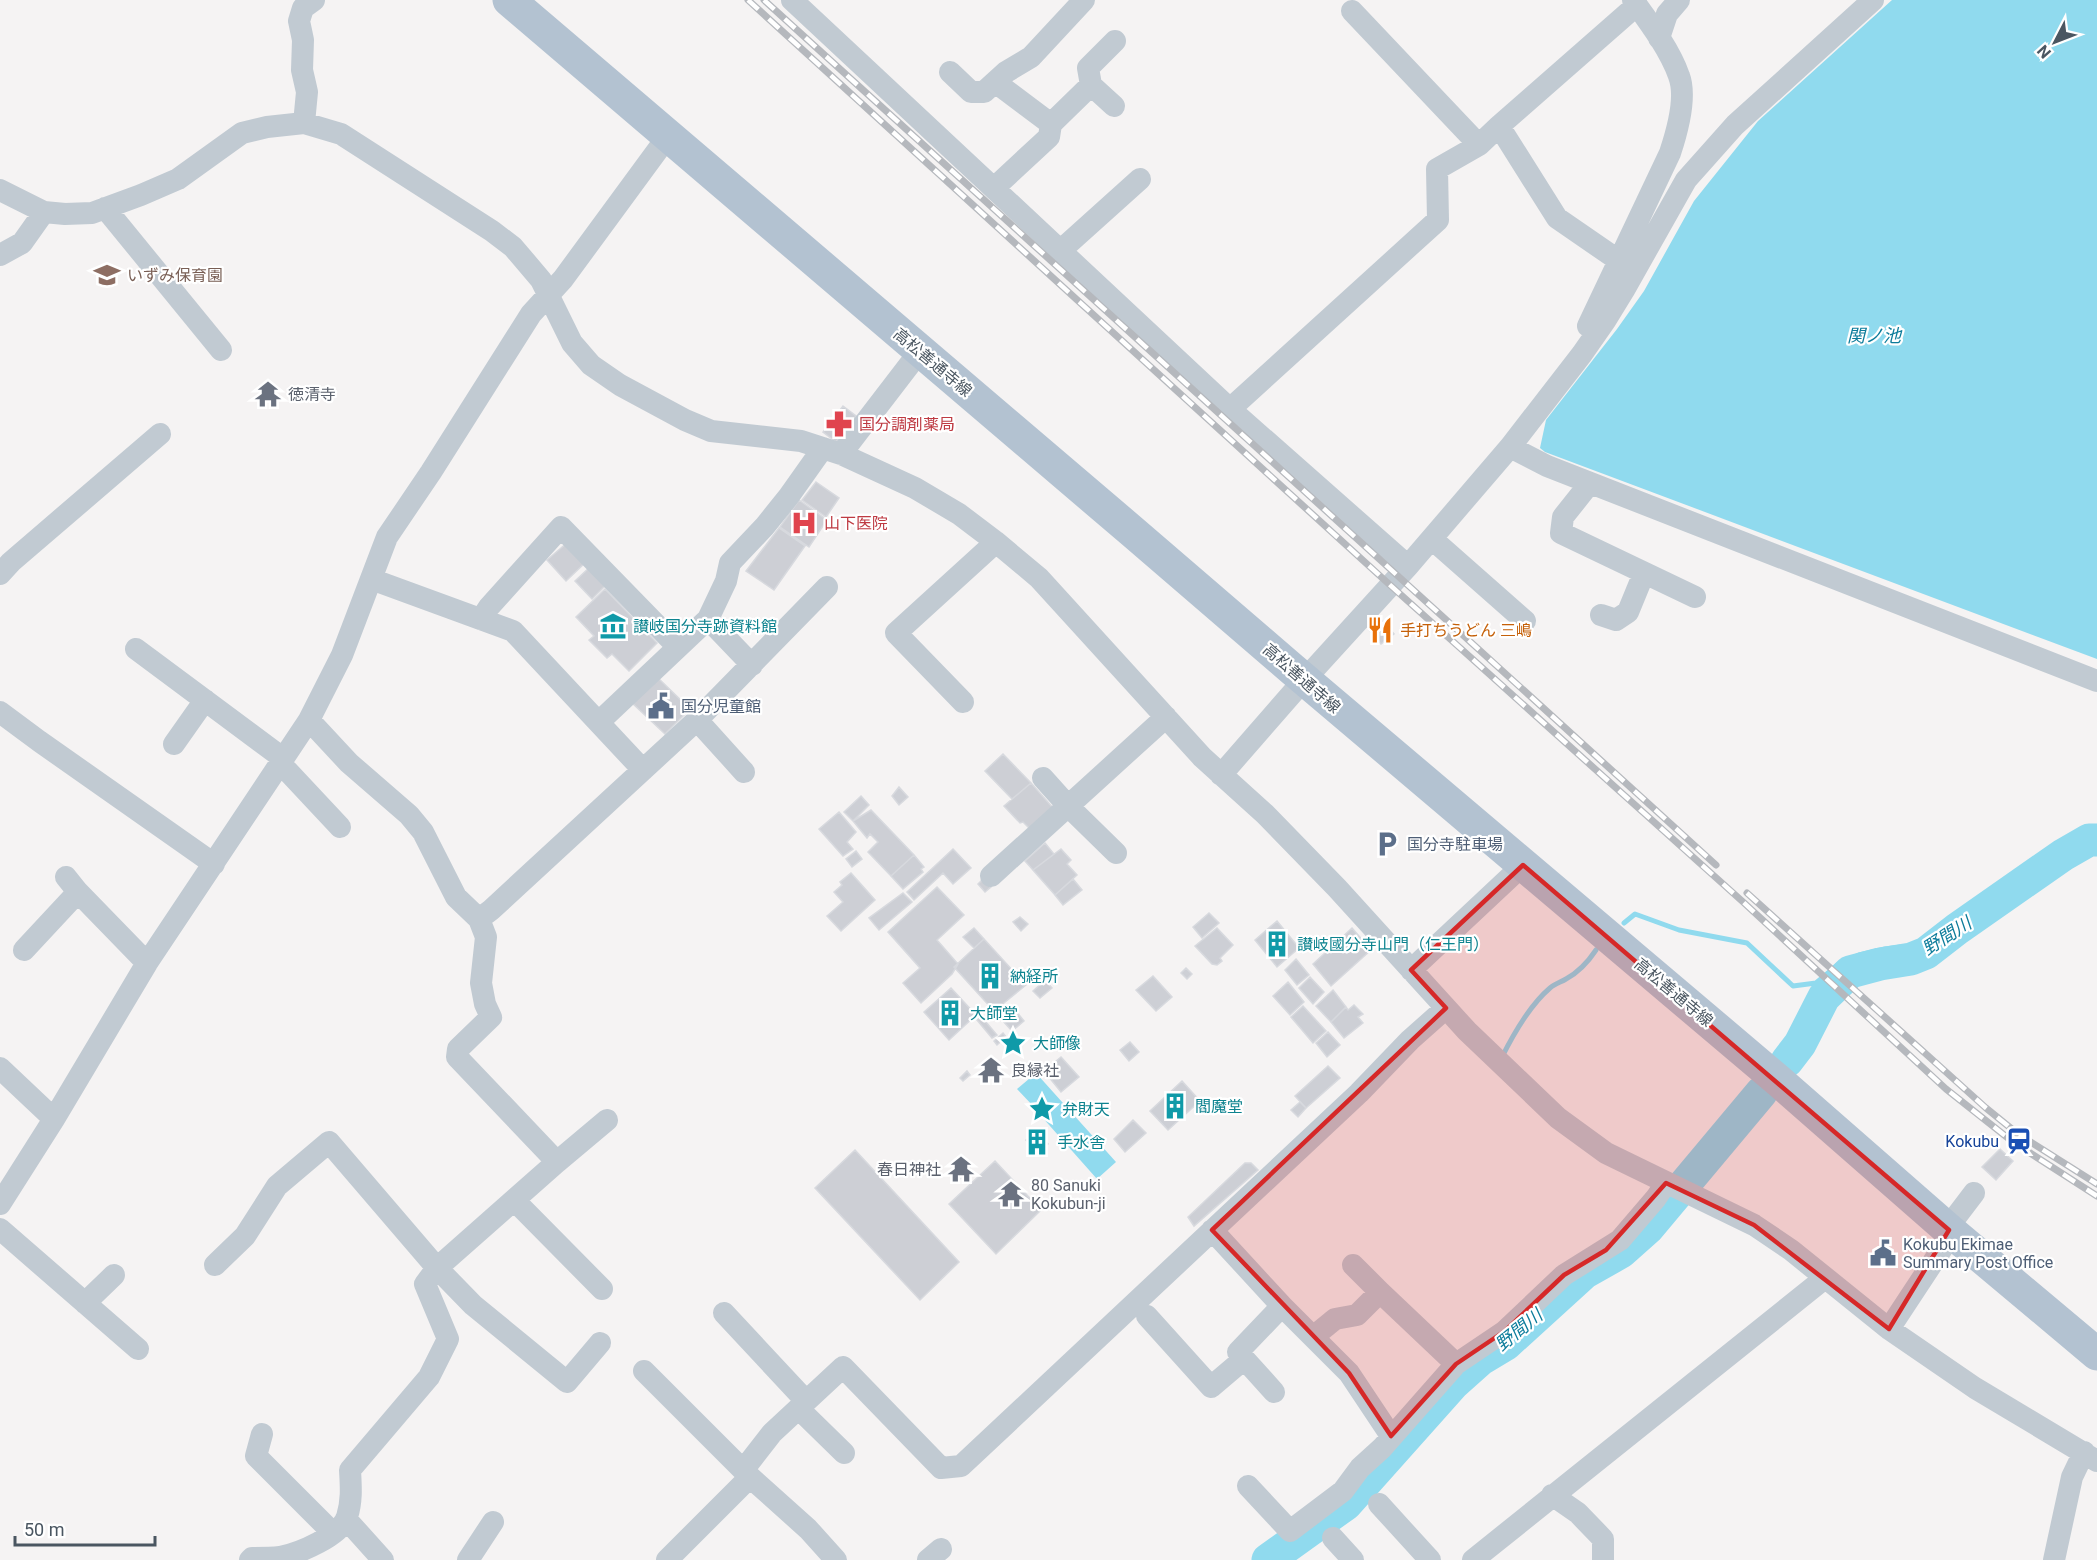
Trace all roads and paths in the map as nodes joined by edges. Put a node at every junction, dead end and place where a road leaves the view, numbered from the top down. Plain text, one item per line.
1 (314, 0) edge
2 (509, 0) edge
3 (792, 0) edge
4 (1084, 0) edge
5 (1680, 0) edge
6 (1873, 0) edge
7 (1635, 2) edge
8 (1352, 11) dead end
9 (1659, 38) junction
10 (1115, 41) dead end
11 (950, 72) dead end
12 (1091, 85) junction
13 (989, 87) junction
14 (1114, 106) dead end
15 (1009, 112) dead end
16 (304, 123) junction
17 (1051, 124) junction
18 (1499, 126) junction
19 (668, 136) junction
20 (1479, 145) junction
21 (1140, 179) dead end
22 (994, 188) junction
23 (0, 190) edge
24 (105, 208) junction
25 (44, 212) junction
26 (1060, 251) junction
27 (0, 255) edge
28 (1618, 260) junction
29 (548, 295) junction
30 (221, 350) dead end
31 (920, 351) junction
32 (1582, 354) junction
33 (1230, 409) junction
34 (160, 434) dead end
35 (1510, 447) junction
36 (832, 451) junction
37 (1590, 483) junction
38 (1432, 539) junction
39 (996, 542) junction
40 (1408, 566) junction
41 (1644, 573) junction
42 (0, 574) edge
43 (370, 579) junction
44 (828, 587) dead end
45 (1695, 597) dead end
46 (1601, 615) dead end
47 (481, 619) junction
48 (708, 619) junction
49 (1525, 621) dead end
50 (678, 647) junction
51 (136, 649) dead end
52 (752, 664) junction
53 (1304, 680) junction
54 (2097, 681) edge
55 (205, 700) junction
56 (963, 702) dead end
57 (0, 712) edge
58 (1166, 717) junction
59 (309, 720) junction
60 (697, 720) junction
61 (600, 721) junction
62 (174, 744) dead end
63 (283, 761) junction
64 (643, 770) junction
65 (744, 772) dead end
66 (1221, 775) junction
67 (1043, 778) dead end
68 (1069, 807) junction
69 (340, 827) dead end
70 (1116, 853) dead end
71 (214, 864) junction
72 (1523, 865) junction
73 (991, 876) dead end
74 (479, 919) junction
75 (24, 950) dead end
76 (147, 963) junction
77 (1411, 970) junction
78 (1446, 1008) junction
79 (0, 1068) edge
80 (54, 1119) junction
81 (607, 1120) dead end
82 (557, 1162) junction
83 (1676, 1187) junction
84 (1974, 1193) dead end
85 (514, 1200) junction
86 (0, 1204) edge
87 (0, 1229) edge
88 (1212, 1230) junction
89 (1949, 1230) junction
90 (215, 1265) dead end
91 (1353, 1265) dead end
92 (437, 1268) junction
93 (114, 1275) dead end
94 (1825, 1278) junction
95 (603, 1289) dead end
96 (1380, 1292) junction
97 (85, 1303) junction
98 (1282, 1306) junction
99 (724, 1313) dead end
100 (1148, 1316) dead end
101 (1889, 1329) junction
102 (1313, 1337) junction
103 (600, 1343) dead end
104 (138, 1349) dead end
105 (2097, 1354) edge
106 (1244, 1359) junction
107 (1456, 1364) junction
108 (644, 1371) dead end
109 (1274, 1392) dead end
110 (803, 1405) junction
111 (262, 1434) dead end
112 (1391, 1436) junction
113 (844, 1453) dead end
114 (2091, 1456) edge
115 (747, 1473) junction
116 (1248, 1486) dead end
117 (1552, 1495) junction
118 (1379, 1504) dead end
119 (493, 1522) dead end
120 (340, 1526) junction
121 (1333, 1538) dead end
122 (250, 1560) edge
123 (383, 1560) edge
124 (468, 1560) edge
125 (667, 1560) edge
126 (836, 1560) edge
127 (1353, 1560) edge
128 (1430, 1560) edge
129 (1473, 1560) edge
130 (1603, 1560) edge
131 (2054, 1560) edge

1 - 16 street
2 - 19 main road, 高松善通寺線
3 - 22 street
4 - 13 street
5 - 9 street
6 - 32 street
7 - 9 street
7 - 18 street
8 - 20 street
9 - 28 street
10 - 12 street
11 - 13 street
12 - 14 street
12 - 17 street
13 - 15 street
13 - 17 street
16 - 24 street
16 - 29 street
17 - 22 street
18 - 20 street
18 - 28 street
19 - 29 street
19 - 31 main road, 高松善通寺線
20 - 33 street
21 - 26 street
22 - 26 street
23 - 25 street
24 - 25 street
24 - 30 street
25 - 27 street
26 - 33 street
28 - 32 street
29 - 36 street
29 - 43 street
31 - 36 street
31 - 53 main road, 高松善通寺線
32 - 35 street
33 - 40 street
34 - 42 street
35 - 37 street
35 - 38 street
36 - 39 street
36 - 48 street
37 - 41 street
37 - 54 street
38 - 40 street
38 - 49 street
39 - 56 street
39 - 58 street
40 - 53 street
41 - 45 street
41 - 46 street
43 - 47 street
43 - 59 street
44 - 52 street
47 - 50 street
47 - 61 street
48 - 50 street
48 - 52 street
50 - 61 street
51 - 55 street
52 - 60 street
53 - 66 street
53 - 72 main road, 高松善通寺線
55 - 62 street
55 - 63 street
57 - 71 street
58 - 66 street
58 - 68 street
59 - 63 street
59 - 74 street
60 - 64 street
60 - 65 street
61 - 64 street
63 - 69 street
63 - 71 street
64 - 74 street
66 - 77 street
67 - 68 street
68 - 70 street
68 - 73 street
71 - 76 street
72 - 77 street
72 - 89 main road, 高松善通寺線
74 - 82 street
75 - 76 street
76 - 80 street
77 - 78 street
78 - 83 street
78 - 88 street
79 - 80 street
80 - 86 street
81 - 82 street
82 - 85 street
83 - 94 street
83 - 107 street
84 - 89 street
85 - 92 street
85 - 95 street
87 - 97 street
88 - 98 street
88 - 110 street
89 - 101 street
89 - 105 main road, 高松善通寺線
90 - 92 street
91 - 96 street
92 - 103 street
92 - 120 street
93 - 97 street
94 - 101 street
94 - 117 street
96 - 102 street
96 - 107 street
97 - 104 street
98 - 102 street
98 - 106 street
99 - 110 street
100 - 106 street
101 - 114 street
102 - 112 street
106 - 109 street
107 - 112 street
108 - 115 street
110 - 113 street
110 - 115 street
111 - 120 street
112 - 116 street
114 - 131 street
115 - 125 street
115 - 126 street
117 - 129 street
117 - 130 street
118 - 128 street
119 - 124 street
120 - 122 street
120 - 123 street
121 - 127 street

